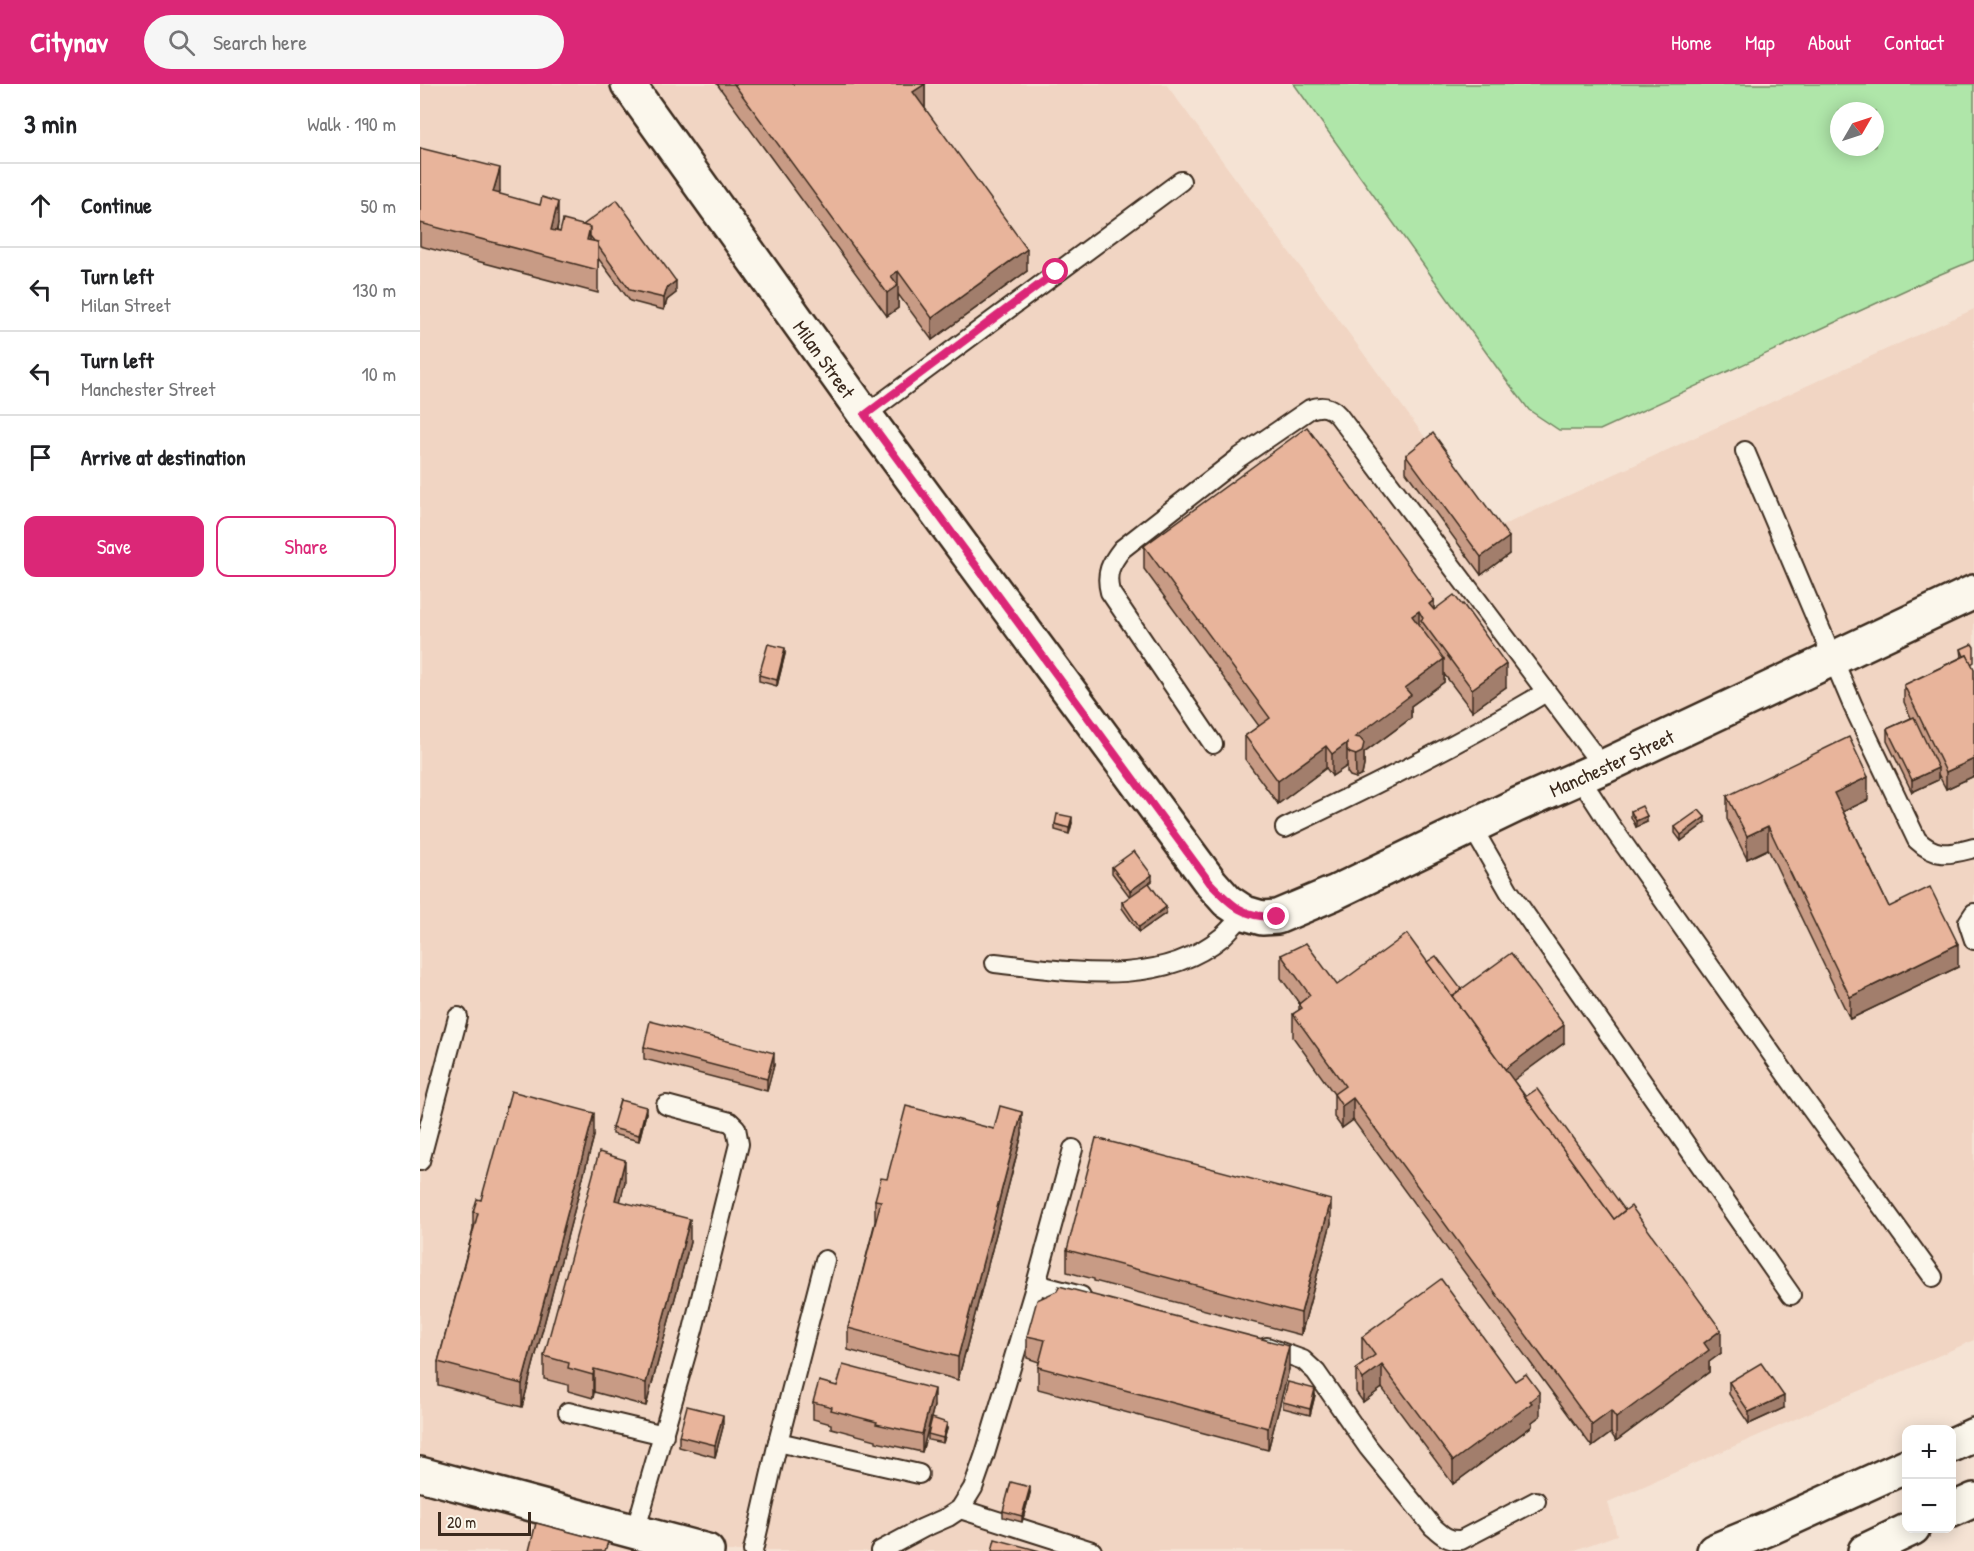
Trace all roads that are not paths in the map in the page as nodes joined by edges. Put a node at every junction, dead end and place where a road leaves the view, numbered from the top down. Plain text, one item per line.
1 (628, 84) edge
2 (1180, 181) dead end
3 (865, 415) junction
4 (1745, 451) dead end
5 (1974, 592) edge
6 (1834, 658) junction
7 (1546, 692) junction
8 (1213, 744) dead end
9 (1592, 772) junction
10 (1472, 827) junction
11 (1285, 828) dead end
12 (1974, 848) edge
13 (1245, 913) junction
14 (1974, 913) edge
15 (1974, 940) edge
16 (994, 963) dead end
17 (458, 1017) dead end
18 (666, 1105) dead end
19 (1073, 1149) dead end
20 (420, 1161) edge
21 (825, 1260) dead end
22 (1933, 1277) dead end
23 (1036, 1284) junction
24 (1791, 1295) dead end
25 (1093, 1299) edge
26 (1250, 1342) edge
27 (568, 1412) dead end
28 (664, 1435) junction
29 (1974, 1435) edge
30 (777, 1442) junction
31 (1956, 1443) edge
32 (1902, 1468) edge
33 (420, 1474) edge
34 (919, 1474) dead end
35 (1974, 1500) edge
36 (1536, 1501) dead end
37 (1956, 1508) edge
38 (960, 1509) junction
39 (635, 1532) junction
40 (1903, 1533) edge
41 (707, 1551) edge
42 (753, 1551) edge
43 (880, 1551) edge
44 (1092, 1551) edge
45 (1714, 1551) edge
46 (1865, 1551) edge

1 - 3 street, Milan Street
2 - 3 lane
3 - 13 street, Milan Street
4 - 6 lane
5 - 6 street, Manchester Street
6 - 9 street, Manchester Street
6 - 12 lane
7 - 8 lane
7 - 9 lane
7 - 11 lane
9 - 10 street, Manchester Street
9 - 22 lane
10 - 13 street, Manchester Street
10 - 24 lane
13 - 16 lane
14 - 15 lane
17 - 20 lane
18 - 28 lane
19 - 23 lane
21 - 30 lane
23 - 25 lane
23 - 38 lane
26 - 36 lane
27 - 28 lane
28 - 39 lane
29 - 31 street
30 - 34 lane
30 - 42 lane
32 - 45 street
33 - 39 street
35 - 37 street
38 - 43 lane
38 - 44 lane
39 - 41 street
40 - 46 street

